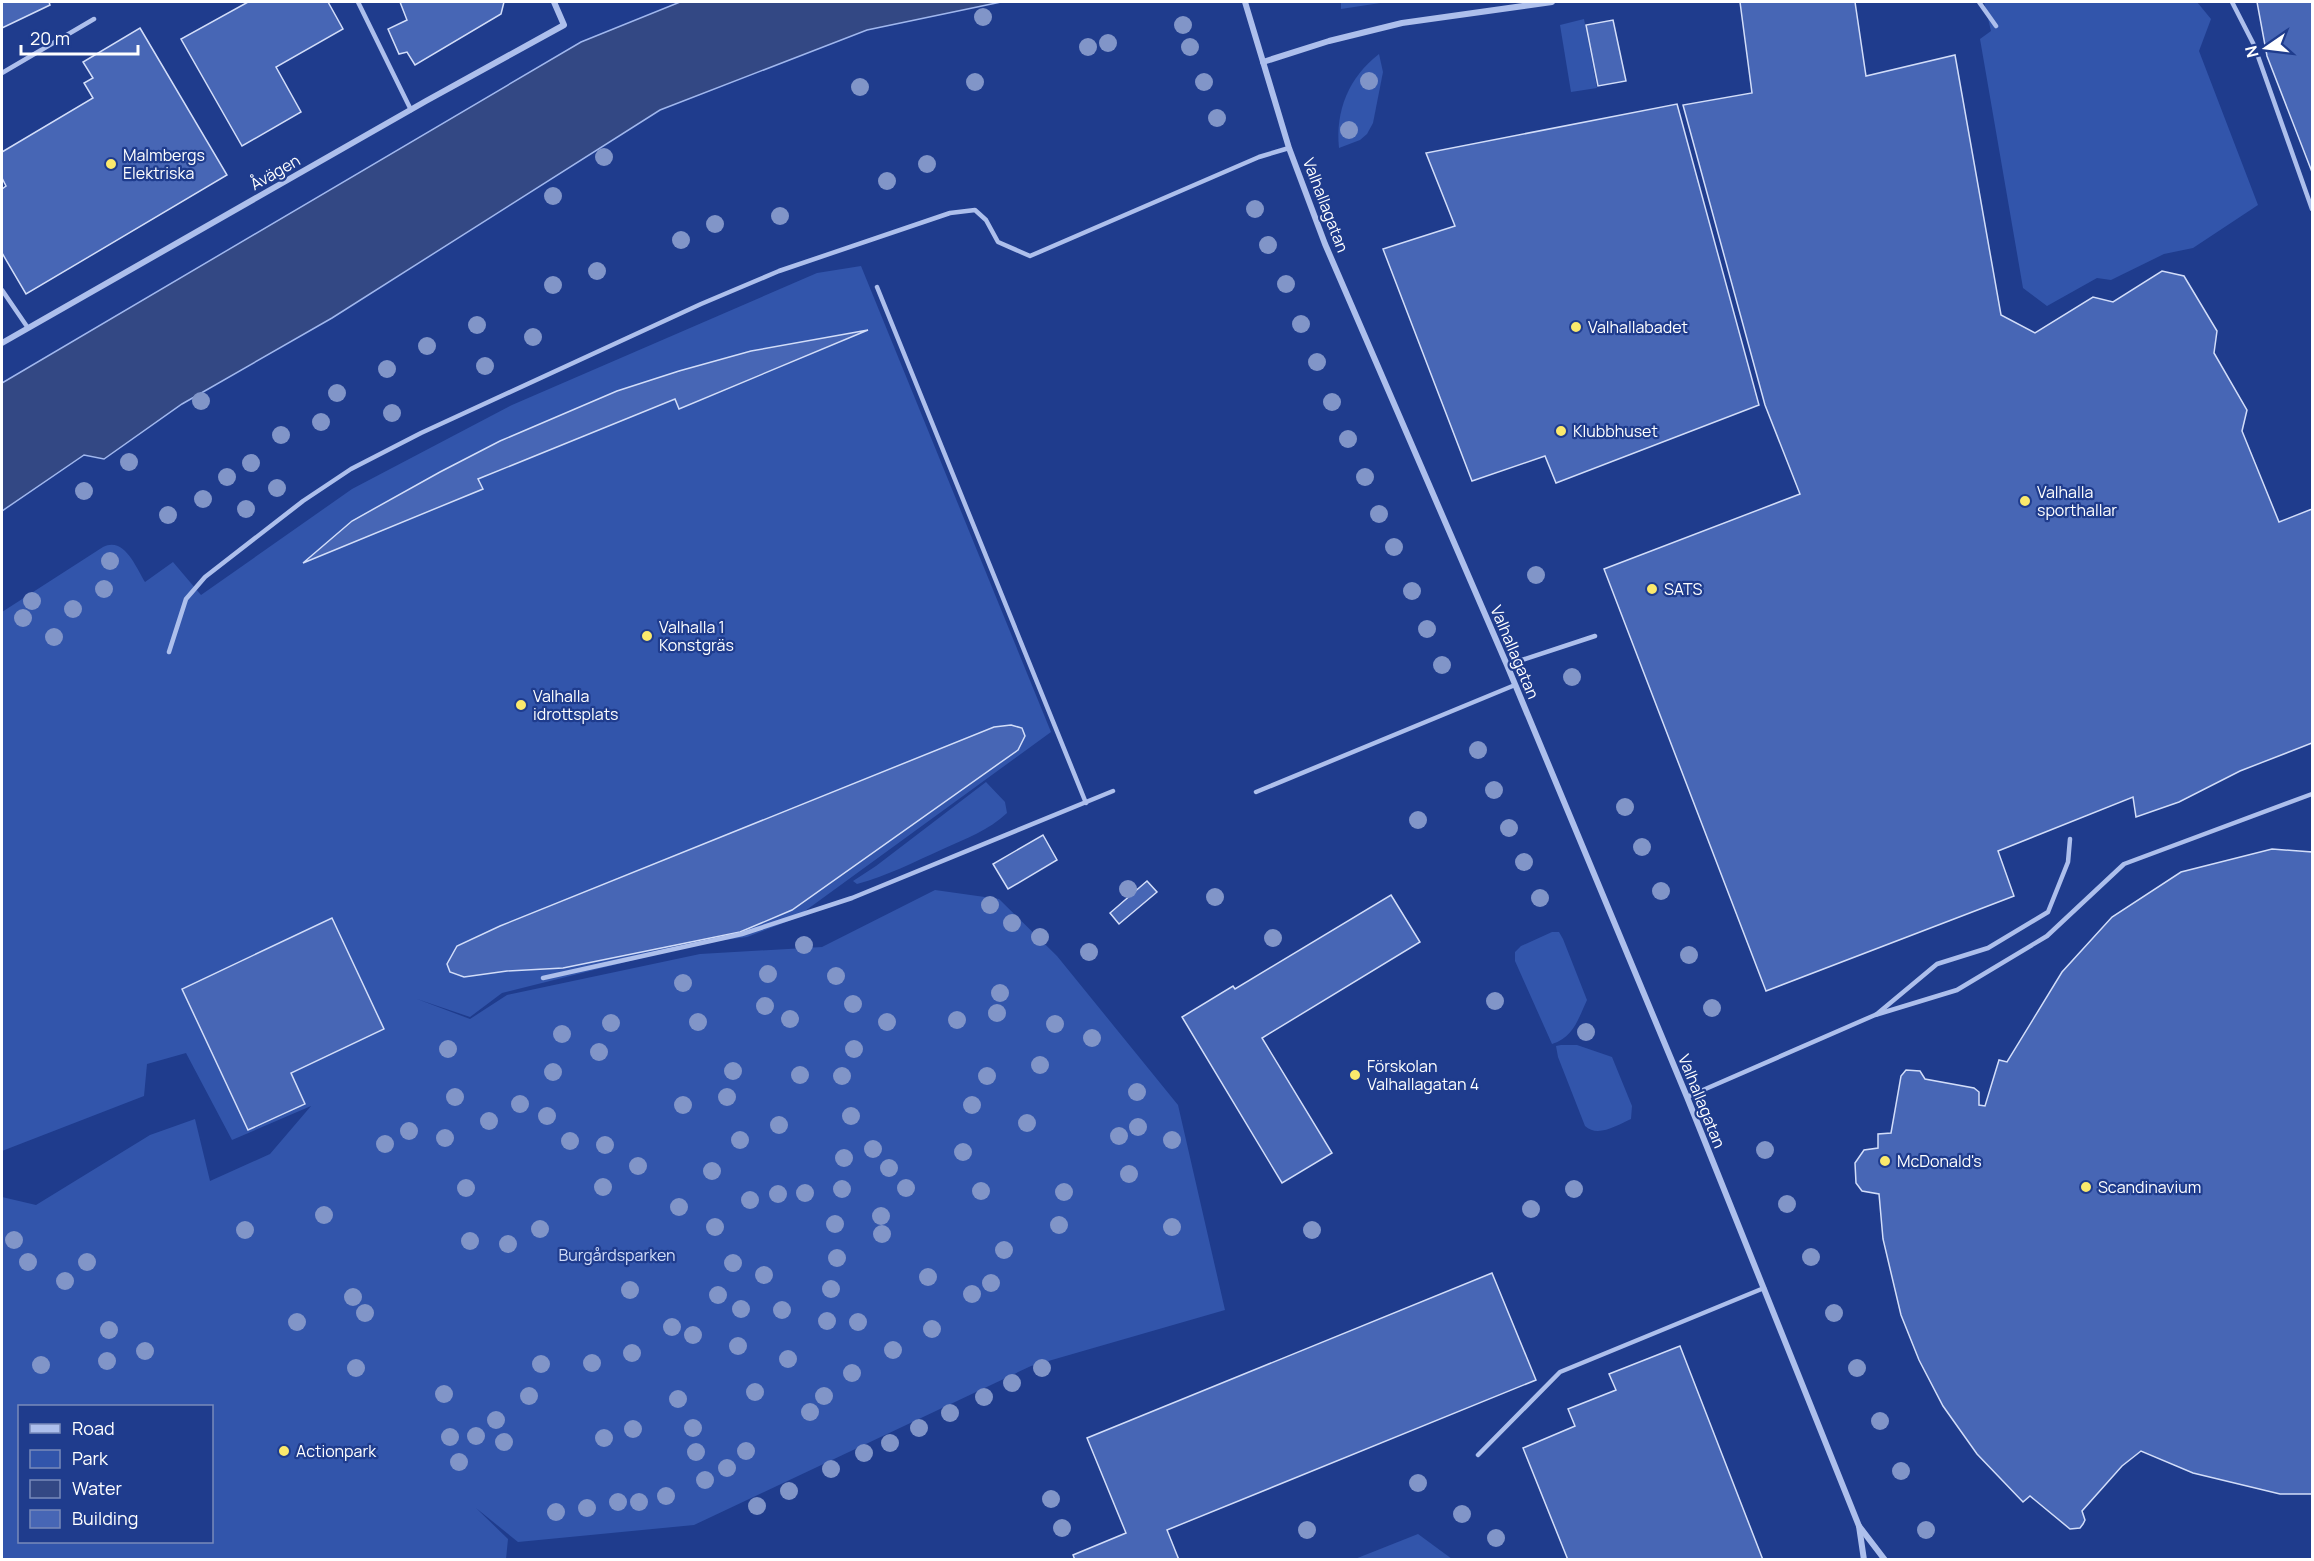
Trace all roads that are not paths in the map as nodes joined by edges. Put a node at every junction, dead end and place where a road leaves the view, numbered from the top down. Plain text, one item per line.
1 (358, 2) edge
2 (554, 2) edge
3 (1245, 2) edge
4 (1552, 2) edge
5 (1979, 2) edge
6 (2232, 2) edge
7 (94, 19) dead end
8 (1996, 26) dead end
9 (1263, 62) junction
10 (2, 74) edge
11 (411, 110) junction
12 (1289, 148) junction
13 (2313, 209) edge
14 (877, 287) dead end
15 (2, 290) edge
16 (28, 328) junction
17 (2, 343) edge
18 (1595, 636) dead end
19 (169, 652) dead end
20 (1507, 665) junction
21 (1515, 685) junction
22 (1113, 791) dead end
23 (1256, 792) dead end
24 (2313, 794) edge
25 (1086, 802) junction
26 (2070, 839) dead end
27 (543, 978) dead end
28 (1875, 1015) junction
29 (1687, 1097) junction
30 (1764, 1288) junction
31 (1478, 1455) dead end
32 (1859, 1526) junction
33 (1864, 1560) edge
34 (1885, 1560) edge

1 - 11 lane
2 - 11 street, Åvägen
3 - 9 street
4 - 9 street
5 - 8 lane
6 - 13 lane
7 - 10 lane
9 - 12 street, Valhallagatan
11 - 16 street, Åvägen
12 - 19 lane
12 - 20 street, Valhallagatan
14 - 25 lane
15 - 16 lane
16 - 17 street, Åvägen
18 - 20 lane
20 - 21 street, Valhallagatan
21 - 23 lane
21 - 29 street, Valhallagatan
22 - 25 lane
24 - 28 lane
25 - 27 lane
26 - 28 lane
28 - 29 lane
29 - 30 street, Valhallagatan
30 - 31 lane
30 - 32 street, Valhallagatan
32 - 33 street, Valhallagatan
32 - 34 street, Valhallagatan

